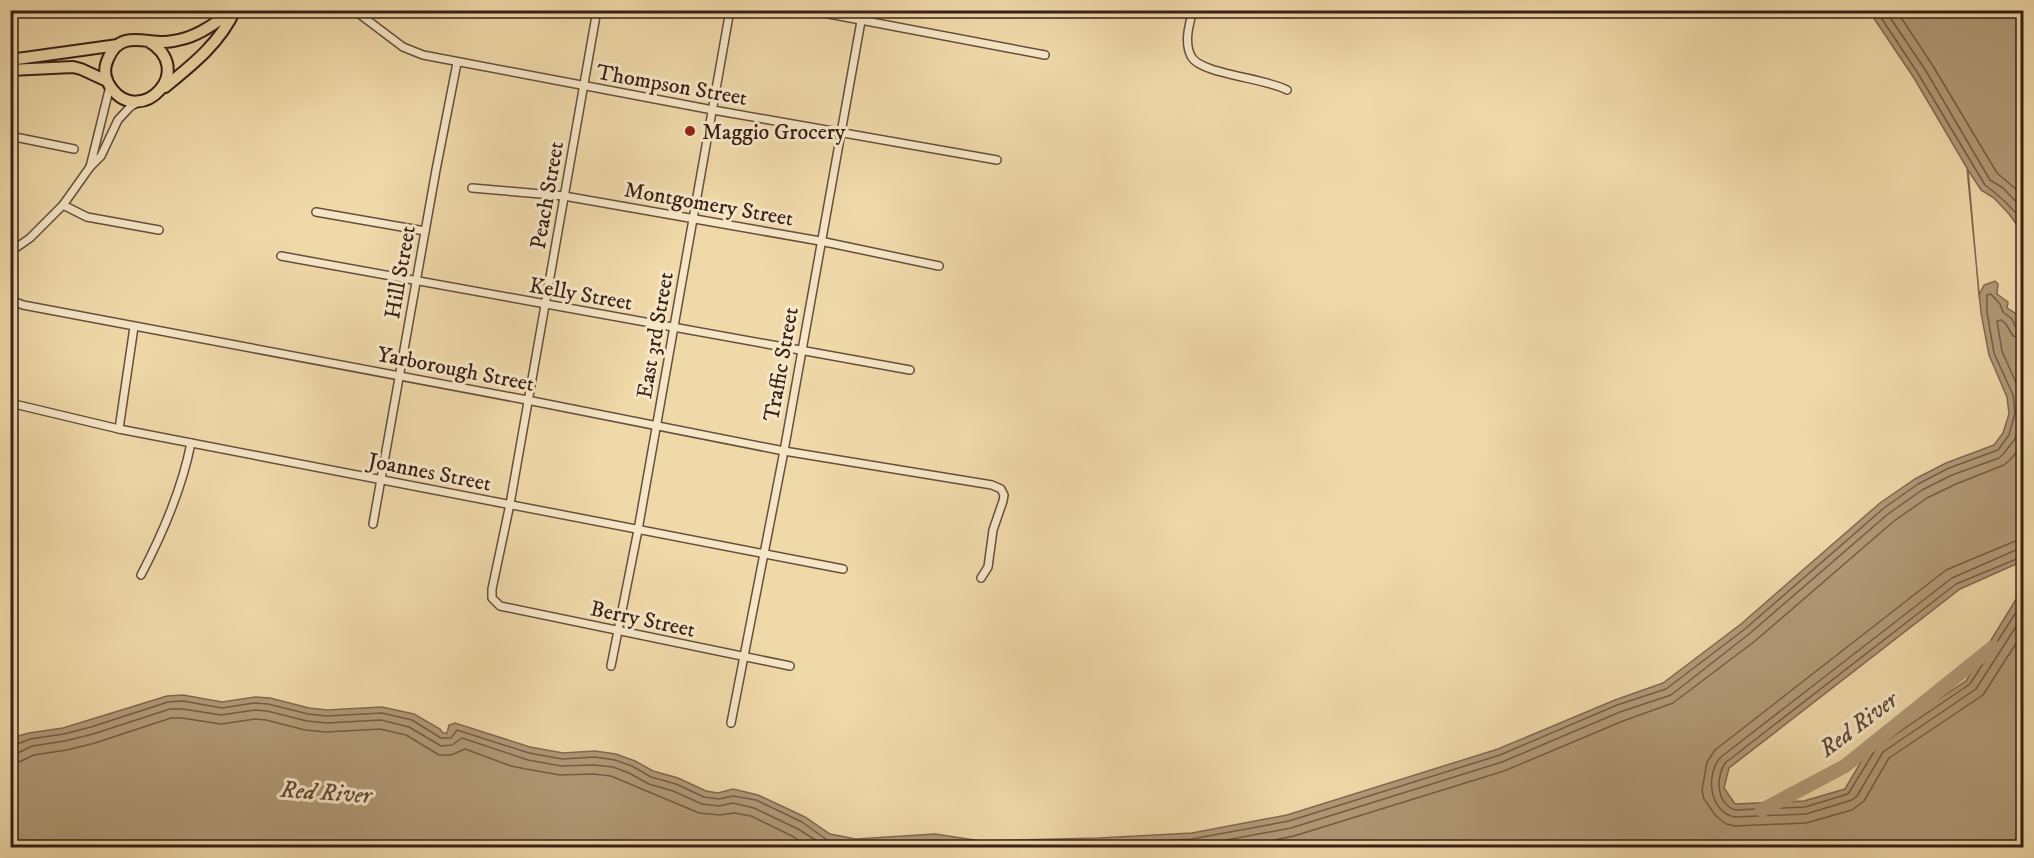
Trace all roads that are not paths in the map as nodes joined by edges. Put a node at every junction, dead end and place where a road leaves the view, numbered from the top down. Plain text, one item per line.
1 (234, 10) edge
2 (354, 10) edge
3 (597, 10) edge
4 (730, 10) edge
5 (808, 10) edge
6 (863, 10) edge
7 (1193, 10) edge
8 (861, 20) junction
9 (148, 41) junction
10 (118, 45) junction
11 (1044, 55) dead end
12 (10, 60) edge
13 (457, 63) junction
14 (10, 70) edge
15 (108, 83) junction
16 (584, 86) junction
17 (162, 89) junction
18 (1287, 90) dead end
19 (140, 101) junction
20 (713, 110) junction
21 (841, 132) junction
22 (10, 136) edge
23 (74, 149) dead end
24 (997, 160) dead end
25 (90, 166) junction
26 (472, 188) dead end
27 (564, 196) junction
28 (63, 205) junction
29 (316, 212) dead end
30 (694, 218) junction
31 (159, 230) dead end
32 (425, 231) junction
33 (820, 241) junction
34 (10, 252) edge
35 (281, 256) dead end
36 (939, 266) dead end
37 (416, 281) junction
38 (10, 300) edge
39 (545, 304) junction
40 (134, 327) junction
41 (674, 328) junction
42 (801, 351) junction
43 (910, 370) dead end
44 (399, 376) junction
45 (527, 400) junction
46 (10, 403) edge
47 (656, 425) junction
48 (119, 429) junction
49 (191, 443) junction
50 (784, 451) junction
51 (382, 480) junction
52 (510, 504) junction
53 (373, 524) dead end
54 (638, 530) junction
55 (764, 554) junction
56 (843, 569) dead end
57 (141, 575) dead end
58 (981, 579) dead end
59 (492, 598) joint
60 (618, 631) junction
61 (744, 657) junction
62 (611, 666) dead end
63 (790, 666) dead end
64 (731, 723) dead end

1 - 9 main road
1 - 17 main road
2 - 13 street, Thompson Street
3 - 16 street, Peach Street
4 - 20 street, East 3rd Street
5 - 8 street
6 - 8 street, Traffic Street
7 - 18 street
8 - 11 street
8 - 21 street, Traffic Street
9 - 10 main road
9 - 17 main road
10 - 12 main road
10 - 15 main road
13 - 16 street, Thompson Street
13 - 32 street, Hill Street
14 - 15 main road
15 - 19 main road
15 - 25 street
16 - 20 street, Thompson Street
16 - 27 street, Peach Street
17 - 19 main road
19 - 25 street
20 - 21 street, Thompson Street
20 - 30 street, East 3rd Street
21 - 24 street, Thompson Street
21 - 33 street, Traffic Street
22 - 23 street
25 - 28 street
26 - 27 street, Montgomery Street
27 - 30 street, Montgomery Street
27 - 39 street, Peach Street
28 - 31 street
28 - 34 street
29 - 32 street
30 - 33 street, Montgomery Street
30 - 41 street, East 3rd Street
32 - 37 street, Hill Street
33 - 36 street, Montgomery Street
33 - 42 street, Traffic Street
35 - 37 street, Kelly Street
37 - 39 street, Kelly Street
37 - 44 street, Hill Street
38 - 40 street, Yarborough Street
39 - 41 street, Kelly Street
39 - 45 street, Peach Street
40 - 44 street, Yarborough Street
40 - 48 street
41 - 42 street, Kelly Street
41 - 47 street, East 3rd Street
42 - 43 street, Kelly Street
42 - 50 street, Traffic Street
44 - 45 street, Yarborough Street
44 - 51 street, Hill Street
45 - 47 street, Yarborough Street
45 - 52 street, Peach Street
46 - 48 street, Joannes Street
47 - 50 street, Yarborough Street
47 - 54 street, East 3rd Street
48 - 49 street, Joannes Street
49 - 51 street, Joannes Street
49 - 57 street
50 - 55 street, Traffic Street
50 - 58 street, Yarborough Street
51 - 52 street, Joannes Street
51 - 53 street, Hill Street
52 - 54 street, Joannes Street
52 - 59 street, Peach Street
54 - 55 street, Joannes Street
54 - 60 street, East 3rd Street
55 - 56 street, Joannes Street
55 - 61 street, Traffic Street
59 - 60 street, Berry Street
60 - 61 street, Berry Street
60 - 62 street, East 3rd Street
61 - 63 street, Berry Street
61 - 64 street, Traffic Street

